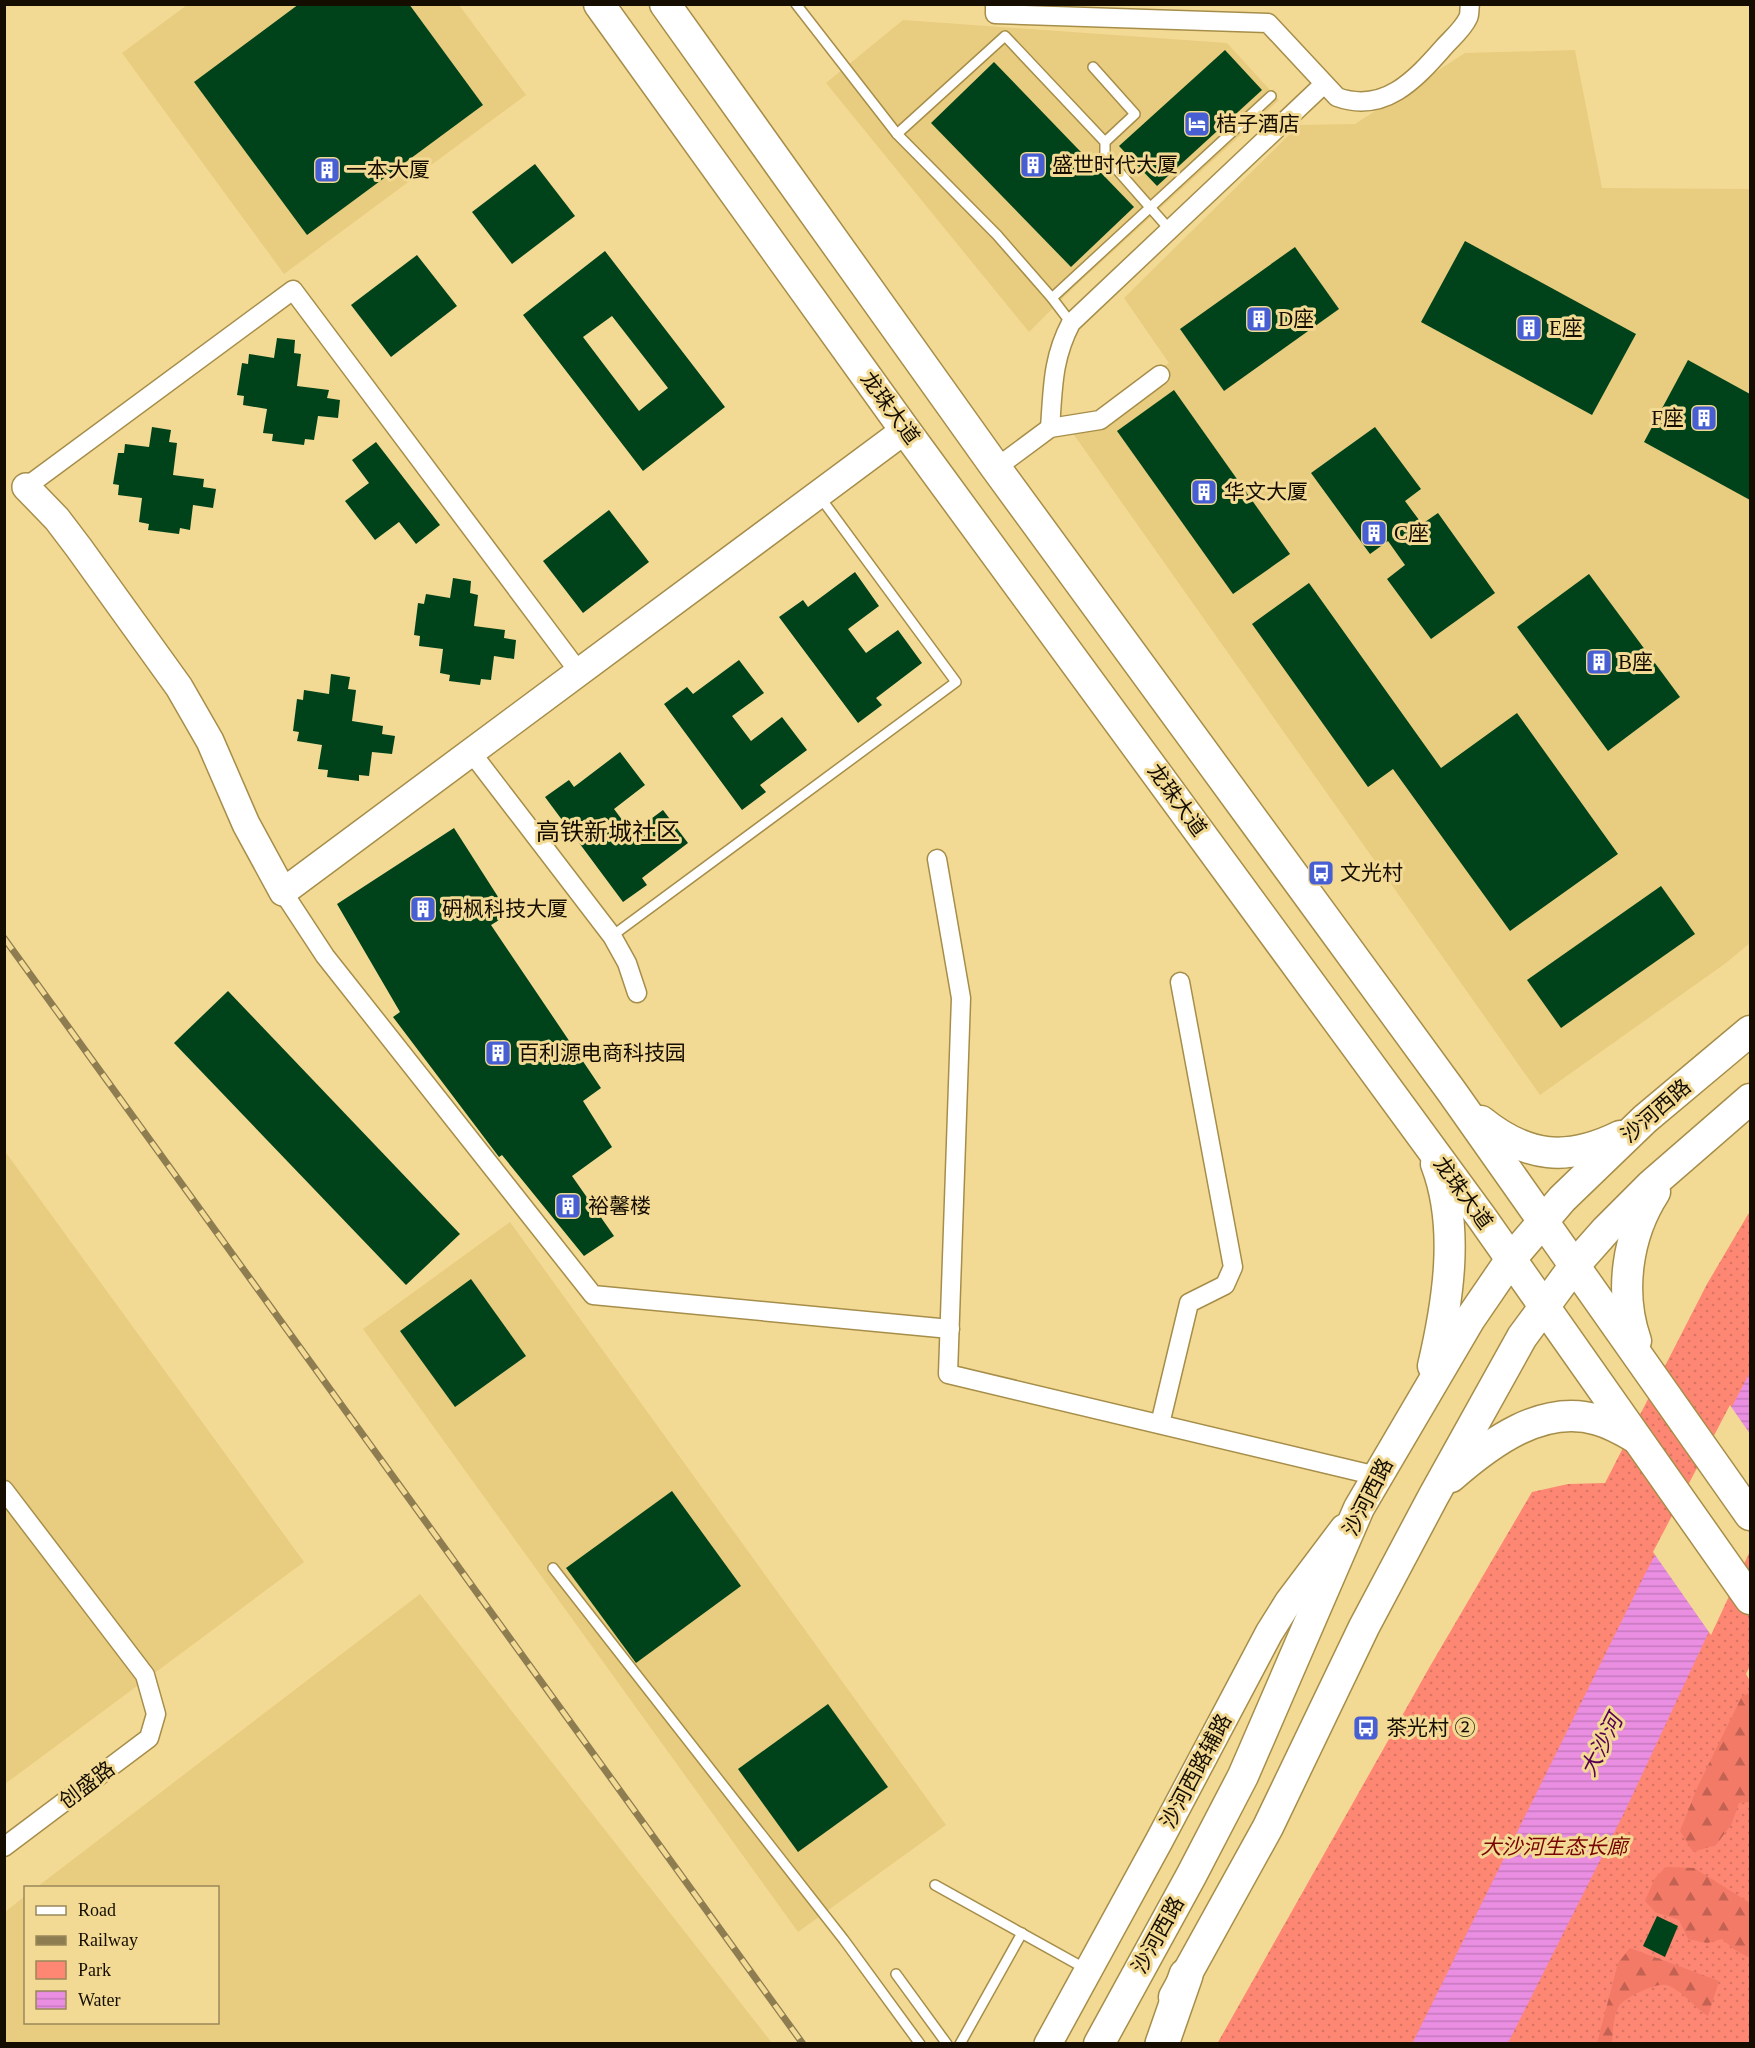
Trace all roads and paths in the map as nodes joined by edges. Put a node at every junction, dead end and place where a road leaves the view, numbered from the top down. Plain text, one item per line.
1 (599, 4) edge
2 (664, 4) edge
3 (796, 4) edge
4 (994, 4) edge
5 (1470, 4) edge
6 (1093, 67) dead end
7 (1324, 84) junction
8 (1271, 96) dead end
9 (897, 134) junction
10 (1106, 142) junction
11 (1150, 207) junction
12 (1170, 230) junction
13 (1052, 298) junction
14 (1071, 323) junction
15 (1160, 375) dead end
16 (1050, 428) junction
17 (905, 430) junction
18 (996, 468) junction
19 (26, 487) joint
20 (818, 495) junction
21 (579, 672) junction
22 (471, 752) junction
23 (937, 859) dead end
24 (283, 892) junction
25 (612, 936) junction
26 (1180, 982) dead end
27 (637, 993) dead end
28 (1750, 1031) edge
29 (1452, 1092) junction
30 (1750, 1099) edge
31 (1645, 1119) junction
32 (1429, 1145) junction
33 (1672, 1166) junction
34 (1543, 1220) junction
35 (1511, 1259) junction
36 (1575, 1265) junction
37 (1544, 1306) junction
38 (950, 1329) junction
39 (1643, 1361) junction
40 (1422, 1399) junction
41 (1160, 1424) junction
42 (1638, 1439) junction
43 (1377, 1476) junction
44 (4, 1490) edge
45 (1433, 1497) junction
46 (1359, 1508) junction
47 (1750, 1515) edge
48 (554, 1568) dead end
49 (1750, 1599) edge
50 (4, 1847) edge
51 (935, 1885) dead end
52 (1022, 1933) junction
53 (1089, 1970) junction
54 (896, 1974) dead end
55 (1186, 1975) junction
56 (920, 2043) edge
57 (947, 2043) edge
58 (960, 2043) edge
59 (1048, 2043) edge
60 (1099, 2043) edge
61 (1147, 2043) edge
62 (1162, 2043) edge

1 - 17 main road, 龙珠大道
2 - 18 main road
3 - 9 lane
4 - 7 street
5 - 7 street
6 - 10 lane
7 - 12 street
8 - 11 lane
9 - 10 lane
9 - 13 lane
10 - 11 lane
11 - 12 lane
11 - 13 lane
12 - 14 street
13 - 14 lane
14 - 16 street
15 - 16 street
16 - 18 street
17 - 20 street
17 - 32 main road, 龙珠大道
18 - 29 main road
19 - 21 street
19 - 24 street
20 - 21 street
20 - 25 lane
21 - 22 street
22 - 24 street
22 - 25 street
23 - 38 street
24 - 38 street
25 - 27 street
26 - 41 street
28 - 31 main road, 沙河西路
29 - 31 main road
29 - 34 main road
30 - 33 main road, 沙河西路
31 - 34 main road, 沙河西路
32 - 35 main road, 龙珠大道
32 - 40 main road
33 - 36 main road, 沙河西路
33 - 39 main road
34 - 35 main road, 沙河西路
34 - 36 main road
35 - 37 main road, 龙珠大道
35 - 40 main road, 沙河西路
36 - 37 main road, 沙河西路
36 - 39 main road
37 - 42 main road, 龙珠大道
37 - 45 main road, 沙河西路
38 - 41 street
39 - 47 main road
40 - 43 main road, 沙河西路
41 - 43 street
42 - 45 main road
42 - 49 main road, 龙珠大道
43 - 46 main road, 沙河西路
44 - 50 street, 创盛路
45 - 55 main road, 沙河西路
46 - 53 street, 沙河西路辅路
46 - 60 main road, 沙河西路
48 - 56 lane
51 - 52 lane
52 - 53 lane
52 - 58 lane
53 - 59 street, 沙河西路辅路
54 - 57 lane
55 - 61 main road, 沙河西路
55 - 62 highway

